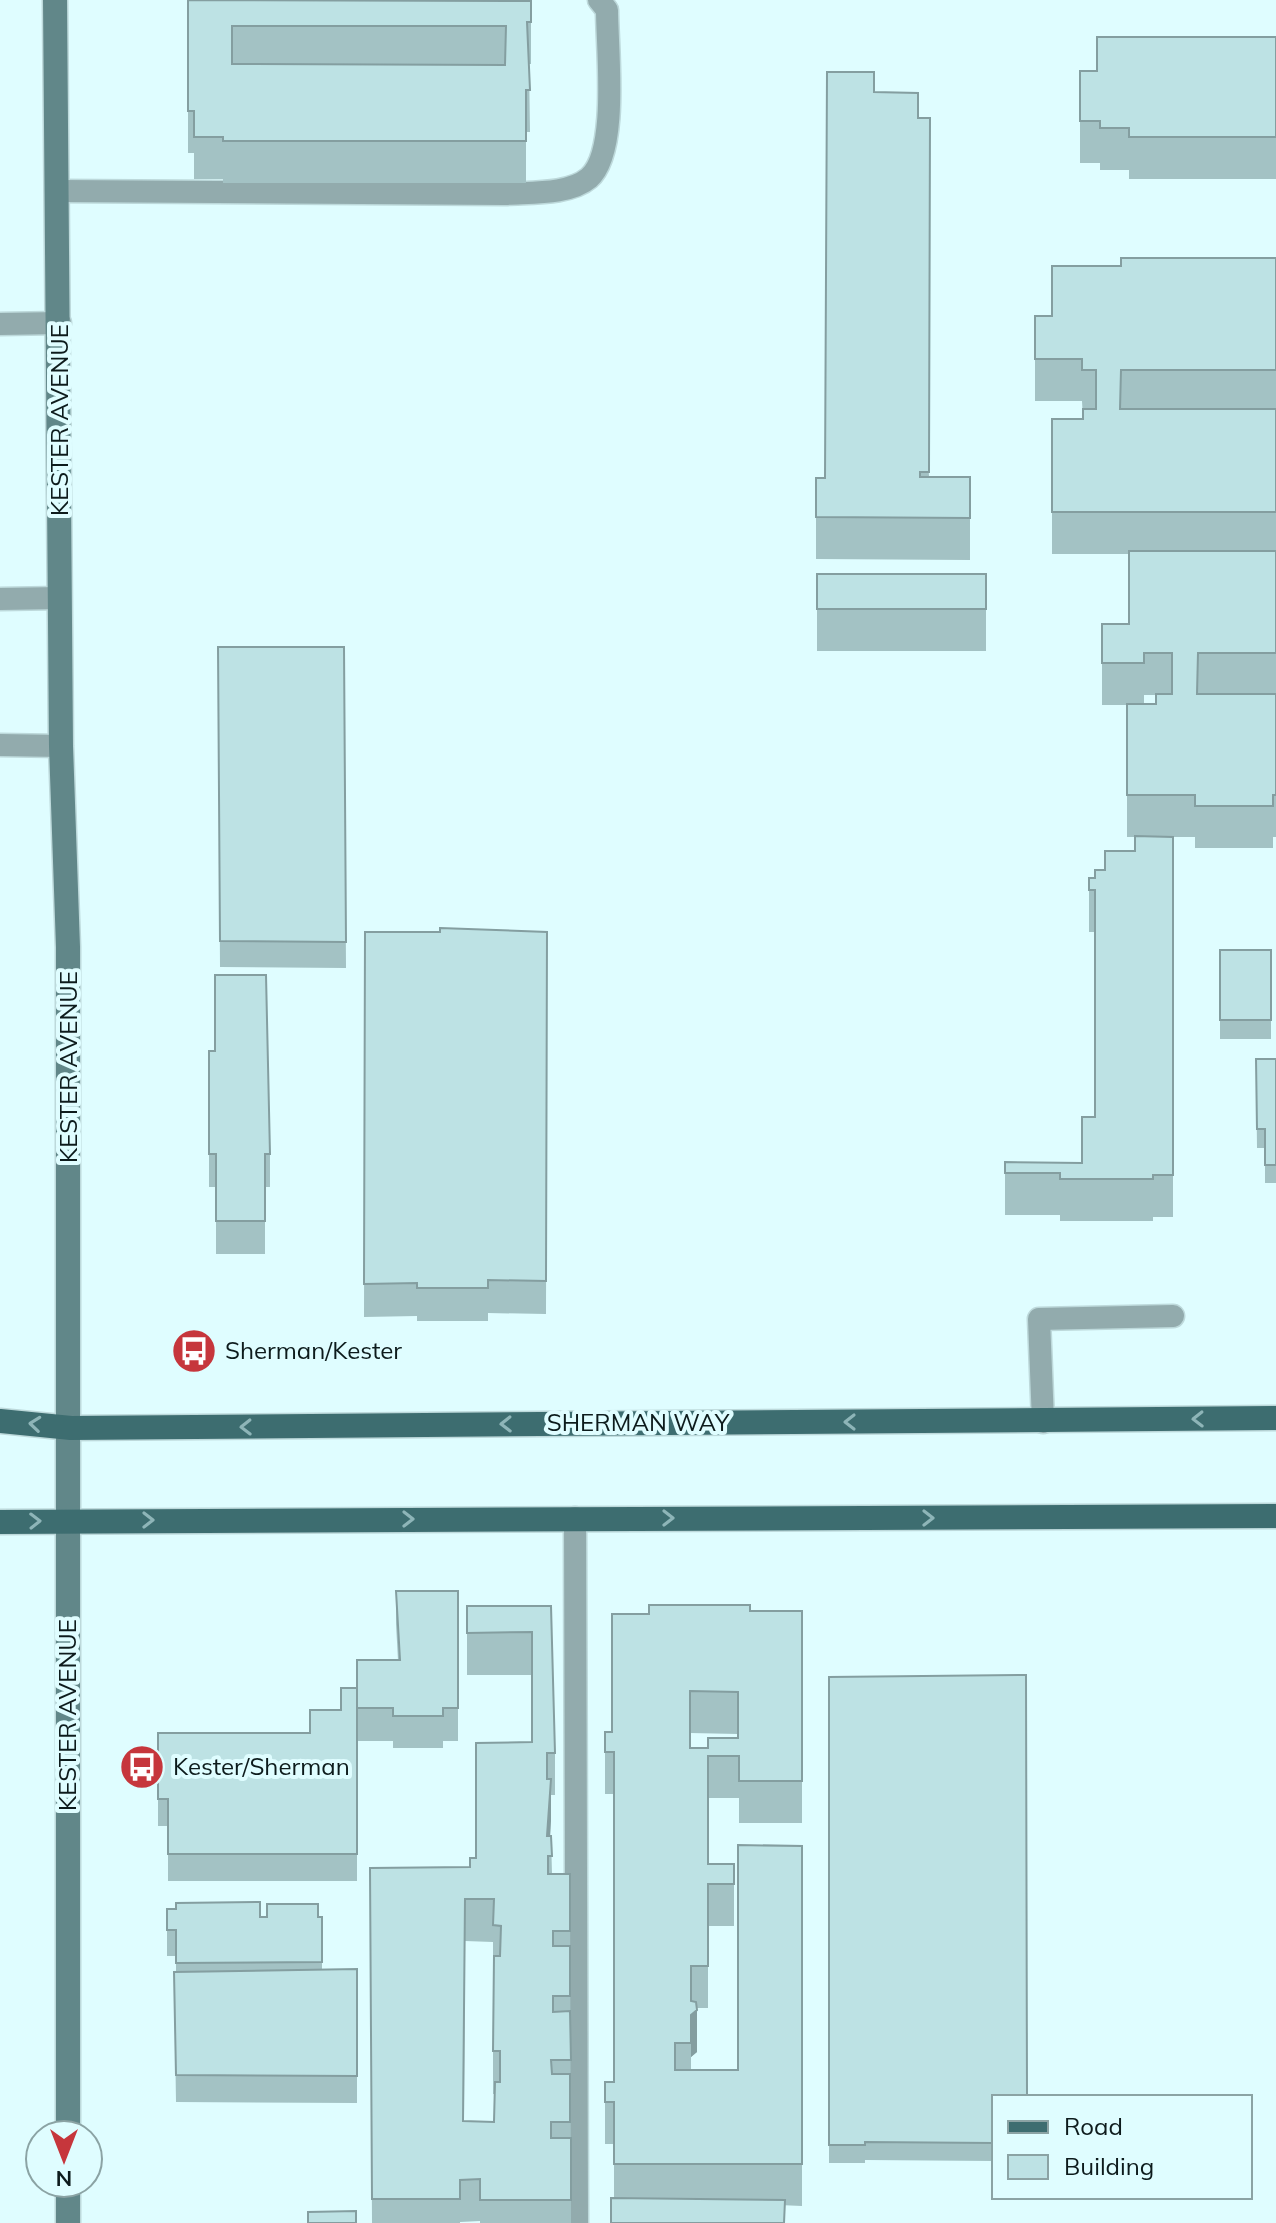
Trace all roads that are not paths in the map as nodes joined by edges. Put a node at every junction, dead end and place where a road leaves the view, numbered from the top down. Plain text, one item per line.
1 (55, 0) edge
2 (599, 0) edge
3 (59, 191) junction
4 (60, 323) junction
5 (0, 324) edge
6 (60, 598) junction
7 (0, 599) edge
8 (0, 745) edge
9 (61, 746) junction
10 (1173, 1316) dead end
11 (1276, 1418) edge
12 (0, 1421) edge
13 (1043, 1422) junction
14 (71, 1428) junction
15 (1276, 1516) edge
16 (575, 1518) junction
17 (70, 1521) junction
18 (0, 1522) edge
19 (68, 2119) edge
20 (68, 2199) edge
21 (68, 2223) edge
22 (577, 2223) edge

1 - 3 main road, KESTER AVENUE
2 - 3 lane
3 - 4 main road, KESTER AVENUE
4 - 5 lane
4 - 6 main road, KESTER AVENUE
6 - 7 lane
6 - 9 main road, KESTER AVENUE
8 - 9 lane
9 - 14 main road, KESTER AVENUE
10 - 13 lane
11 -> 13 main road, SHERMAN WAY
14 -> 12 main road, SHERMAN WAY
13 -> 14 main road, SHERMAN WAY
14 - 17 main road, KESTER AVENUE
16 -> 15 main road
17 -> 16 main road
16 - 22 lane
18 -> 17 main road
17 - 19 main road, KESTER AVENUE
20 - 21 main road

